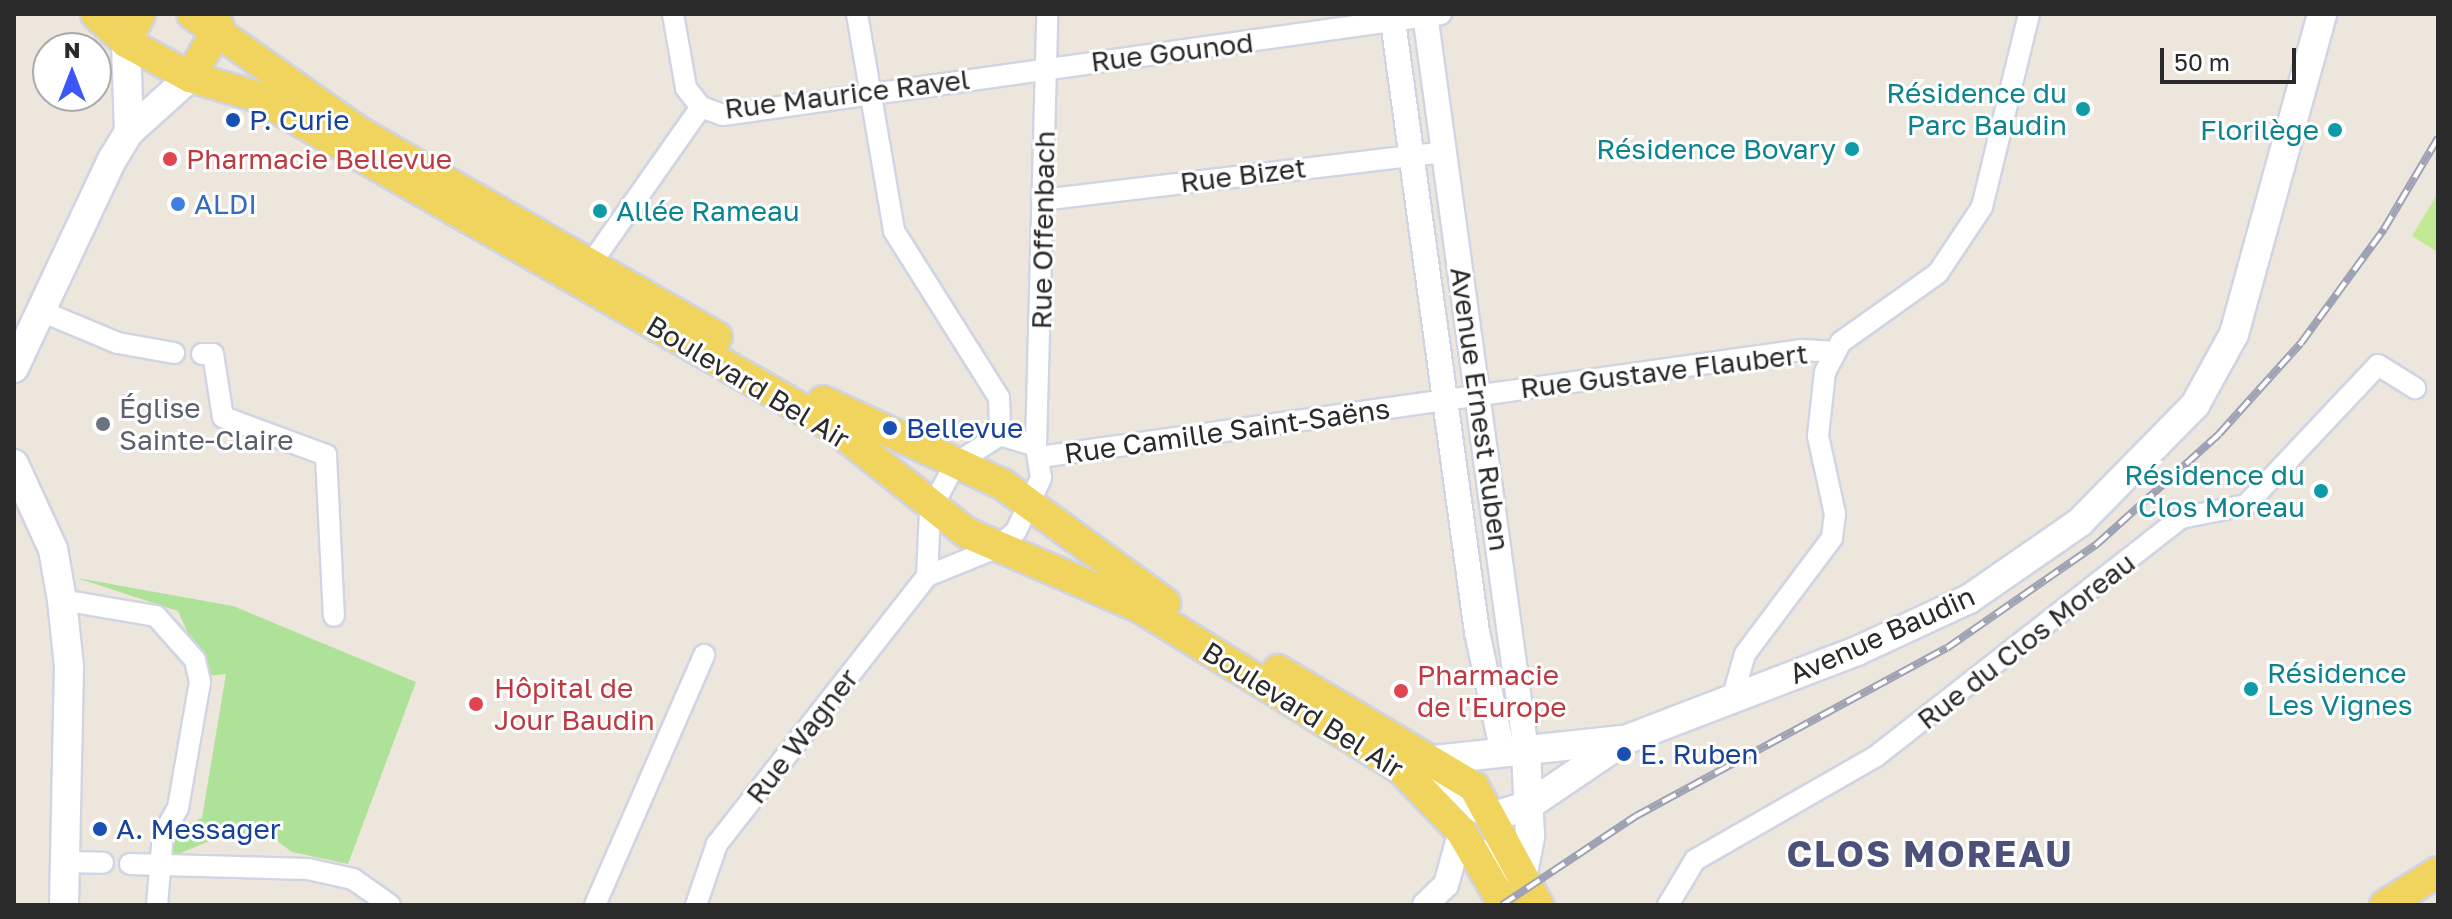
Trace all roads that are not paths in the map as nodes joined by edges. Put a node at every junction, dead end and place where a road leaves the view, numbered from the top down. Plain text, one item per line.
1 (96, 14) edge
2 (140, 14) edge
3 (192, 14) edge
4 (673, 14) edge
5 (857, 14) edge
6 (1047, 14) edge
7 (2029, 14) edge
8 (2322, 14) edge
9 (1430, 15) edge
10 (1393, 18) edge
11 (218, 20) edge
12 (126, 42) junction
13 (1045, 67) junction
14 (190, 77) junction
15 (871, 92) junction
16 (701, 107) junction
17 (129, 132) junction
18 (1444, 152) junction
19 (1411, 155) junction
20 (1042, 200) junction
21 (592, 262) junction
22 (41, 311) junction
23 (1835, 352) junction
24 (174, 353) dead end
25 (202, 354) dead end
26 (14, 368) edge
27 (2415, 388) dead end
28 (1478, 394) junction
29 (1446, 401) junction
30 (1000, 435) junction
31 (1038, 451) junction
32 (14, 464) edge
33 (943, 487) junction
34 (1014, 529) junction
35 (927, 576) junction
36 (62, 600) junction
37 (334, 616) dead end
38 (704, 655) dead end
39 (1732, 699) junction
40 (1625, 740) junction
41 (1514, 752) junction
42 (1434, 760) junction
43 (1529, 805) junction
44 (1471, 824) junction
45 (64, 862) junction
46 (103, 863) dead end
47 (130, 864) dead end
48 (158, 865) junction
49 (2438, 872) edge
50 (1523, 873) junction
51 (1446, 885) junction
52 (1498, 892) edge
53 (64, 905) edge
54 (157, 905) edge
55 (390, 905) edge
56 (595, 905) edge
57 (696, 905) edge
58 (1425, 905) edge
59 (1538, 905) edge
60 (1668, 905) edge
61 (2385, 905) edge

1 - 12 main road, Boulevard Bel Air
2 - 12 main road
3 - 11 main road, Boulevard Bel Air
4 - 16 street, Rue Maurice Ravel
5 - 15 street
6 - 13 street, Rue Offenbach
7 - 23 street
8 - 39 main road, Avenue Baudin
9 - 10 street, Rue Gounod
9 - 18 street, Avenue Ernest Ruben
10 - 13 street, Rue Gounod
10 - 19 street, Avenue Ernest Ruben
11 - 14 main road
11 - 21 main road, Boulevard Bel Air
12 - 14 main road, Boulevard Bel Air
12 - 17 main road
13 - 15 street, Rue Maurice Ravel
13 - 20 street, Rue Offenbach
14 - 17 main road
14 - 33 main road, Boulevard Bel Air
15 - 16 street, Rue Maurice Ravel
15 - 30 street
16 - 21 street
17 - 22 main road
18 - 19 street, Rue Bizet
18 - 28 street, Avenue Ernest Ruben
19 - 20 street, Rue Bizet
19 - 29 street, Avenue Ernest Ruben
20 - 31 street, Rue Offenbach
21 - 33 main road, Boulevard Bel Air
22 - 24 street
22 - 26 main road
23 - 28 street, Rue Gustave Flaubert
23 - 39 street
25 - 37 street
27 - 60 street, Rue du Clos Moreau
28 - 29 street, Rue Gustave Flaubert
28 - 41 street, Avenue Ernest Ruben
29 - 31 street, Rue Camille Saint-Saëns
29 - 41 street, Avenue Ernest Ruben
30 - 31 street
30 - 33 street
31 - 34 street, Rue Camille Saint-Saëns
32 - 36 main road
33 - 34 main road, Boulevard Bel Air
33 - 34 main road, Boulevard Bel Air
33 - 35 street
34 - 35 street, Rue Wagner
34 - 42 main road, Boulevard Bel Air
34 - 44 main road, Boulevard Bel Air
35 - 57 street, Rue Wagner
36 - 45 main road
36 - 48 street
38 - 56 street
39 - 40 main road, Avenue Baudin
40 - 41 main road, Avenue Baudin
40 - 43 main road, Avenue Baudin
41 - 42 main road, Avenue Baudin
41 - 43 main road, Avenue Ernest Ruben
41 - 44 main road
42 - 44 main road, Boulevard Bel Air
43 - 44 main road, Avenue Baudin
43 - 50 main road
44 - 50 main road
44 - 51 street
44 - 52 main road
45 - 46 street
45 - 53 main road
47 - 48 street
48 - 54 street
48 - 55 street
49 - 61 main road
50 - 59 main road
51 - 52 street
51 - 58 street

